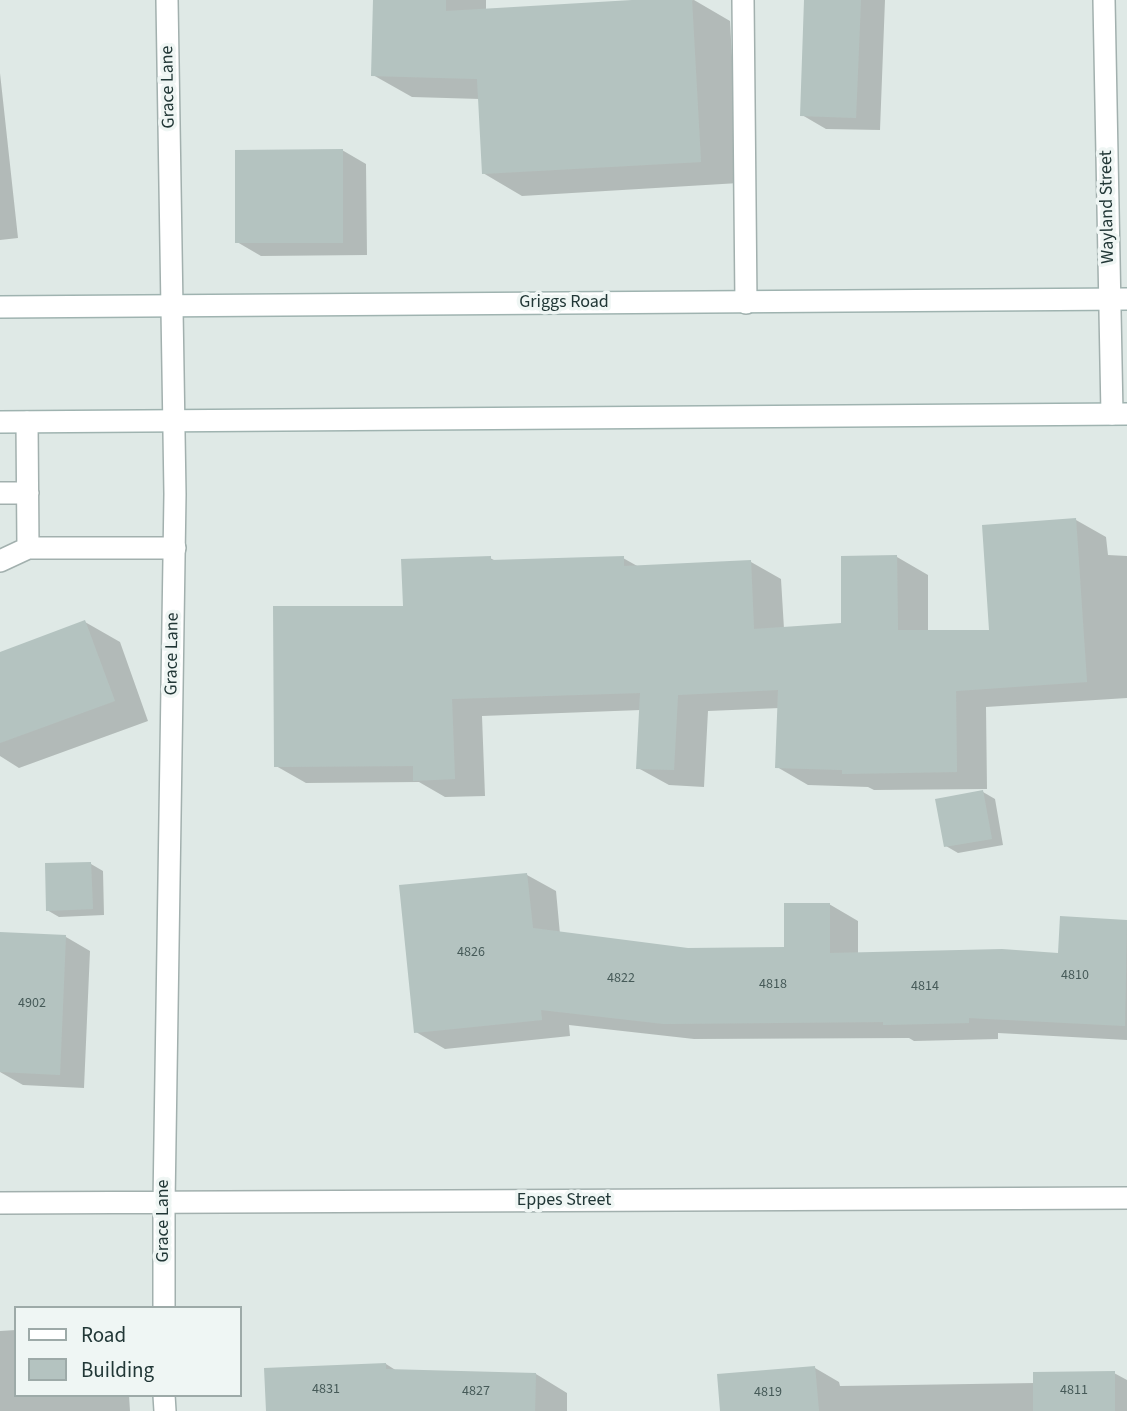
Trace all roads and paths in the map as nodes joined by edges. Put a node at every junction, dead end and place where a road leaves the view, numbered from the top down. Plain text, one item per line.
1 (167, 0) edge
2 (743, 0) edge
3 (1104, 0) edge
4 (1119, 299) edge
5 (746, 303) junction
6 (174, 304) junction
7 (0, 307) edge
8 (1119, 414) edge
9 (175, 421) junction
10 (0, 422) edge
11 (27, 422) junction
12 (0, 493) edge
13 (28, 493) junction
14 (28, 548) junction
15 (175, 548) junction
16 (0, 561) edge
17 (1127, 1198) edge
18 (0, 1203) edge
19 (164, 1203) junction
20 (164, 1306) edge

1 - 6 street, Grace Lane
2 - 5 street
3 - 4 street, Wayland Street
4 - 5 street, Griggs Road
4 - 8 street, Wayland Street
5 - 6 street, Griggs Road
6 - 7 street, Griggs Road
6 - 9 street, Grace Lane
8 - 9 street
9 - 11 street
9 - 15 street, Grace Lane
10 - 11 street
11 - 13 street
12 - 13 street
13 - 14 street
14 - 15 street
14 - 16 street
15 - 19 street, Grace Lane
17 - 19 street, Eppes Street
18 - 19 street, Eppes Street
19 - 20 street, Grace Lane

